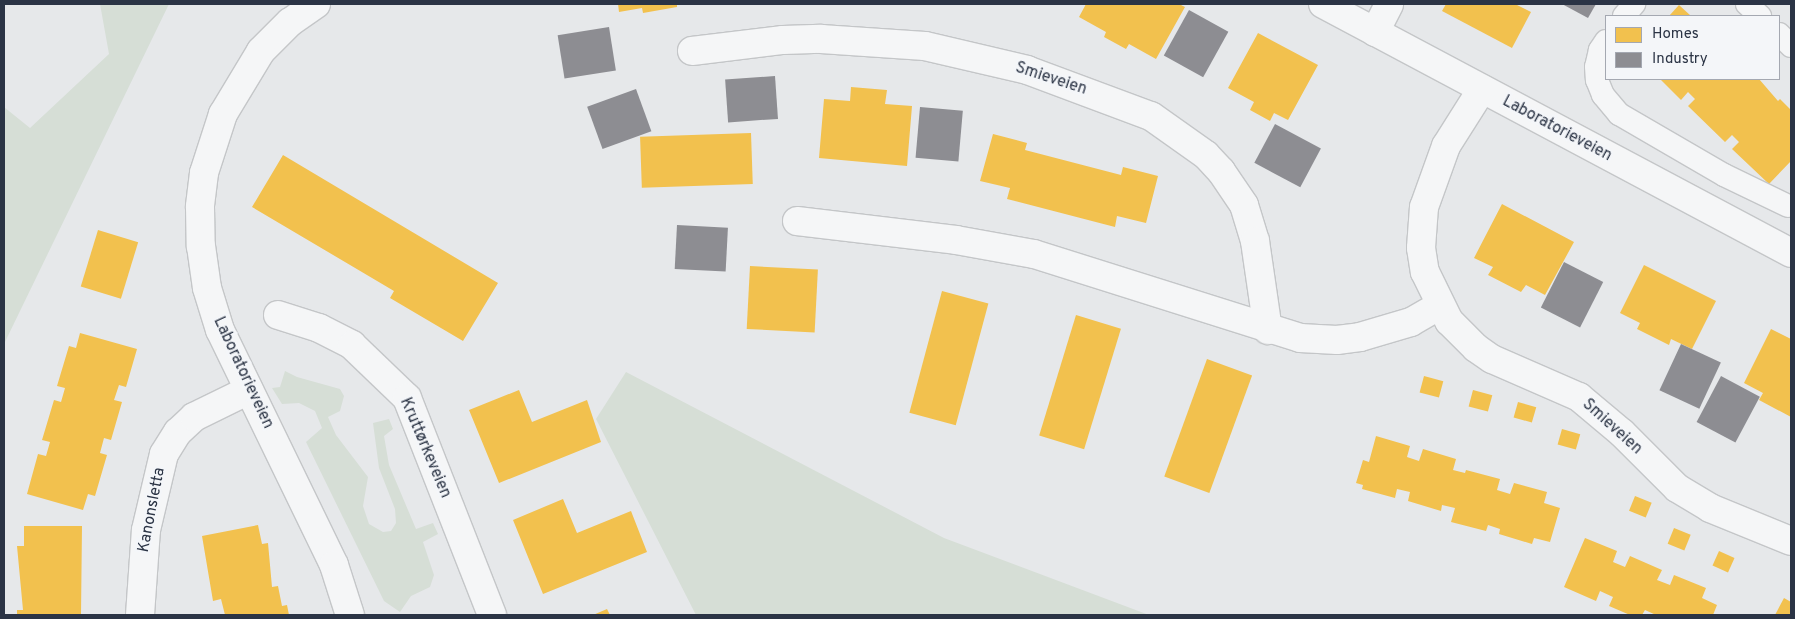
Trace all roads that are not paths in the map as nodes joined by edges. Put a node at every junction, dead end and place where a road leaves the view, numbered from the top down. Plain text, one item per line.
1 (316, 4) edge
2 (1323, 4) edge
3 (1389, 4) edge
4 (1634, 4) edge
5 (1747, 4) edge
6 (1625, 15) edge
7 (1759, 15) edge
8 (1375, 32) junction
9 (1780, 35) edge
10 (1605, 43) edge
11 (1791, 46) edge
12 (692, 51) dead end
13 (1482, 90) junction
14 (1788, 206) dead end
15 (797, 221) dead end
16 (1791, 253) edge
17 (1439, 306) junction
18 (278, 315) dead end
19 (1268, 330) junction
20 (249, 390) junction
21 (1791, 541) edge
22 (140, 615) edge
23 (350, 615) edge
24 (492, 615) edge

1 - 20 street, Laboratorieveien
2 - 8 street, Laboratorieveien
3 - 8 street
4 - 6 lane
5 - 7 lane
8 - 13 street, Laboratorieveien
9 - 11 lane
10 - 14 lane
12 - 19 street, Smieveien
13 - 16 street, Laboratorieveien
13 - 17 street, Smieveien
15 - 19 street
17 - 19 street
17 - 21 street, Smieveien
18 - 24 street, Kruttørkeveien
20 - 22 street, Kanonsletta
20 - 23 street, Laboratorieveien

